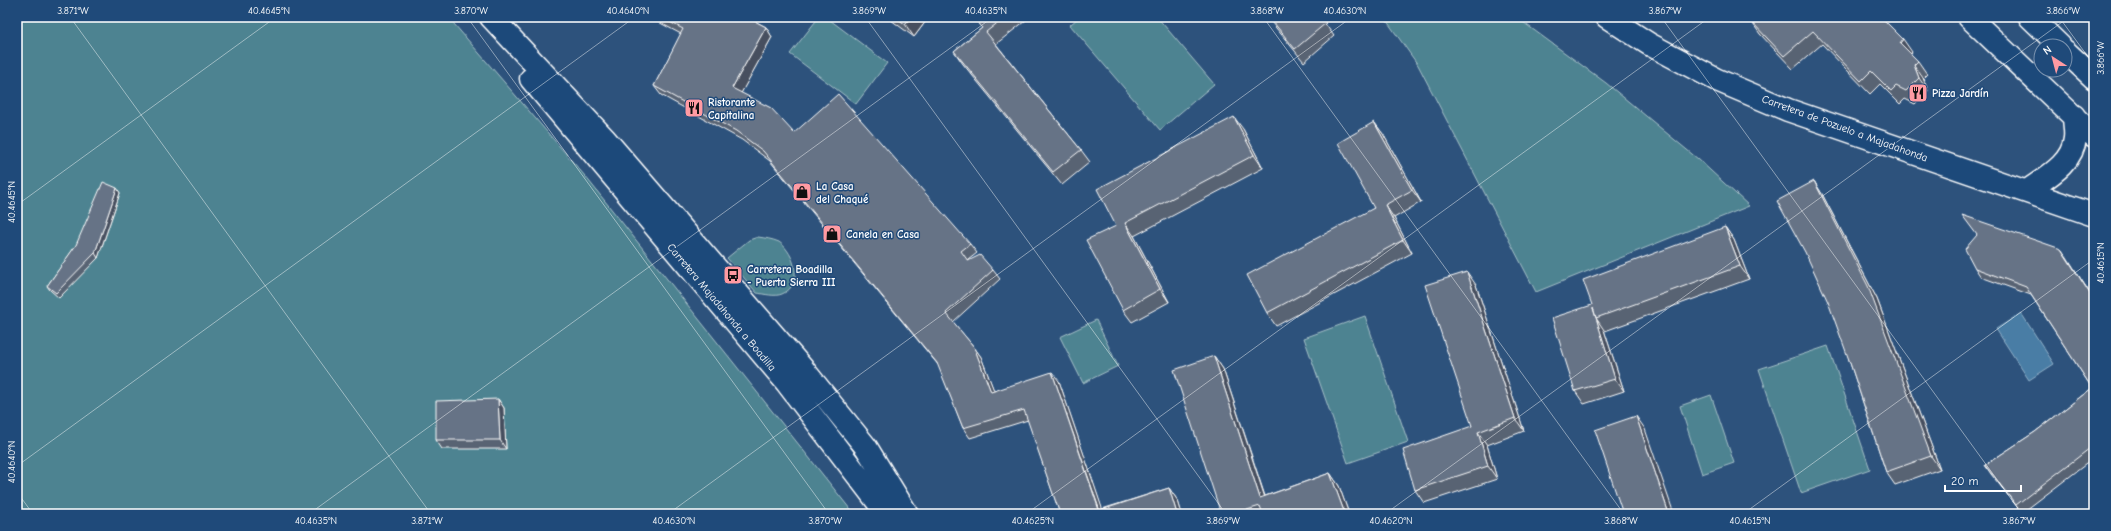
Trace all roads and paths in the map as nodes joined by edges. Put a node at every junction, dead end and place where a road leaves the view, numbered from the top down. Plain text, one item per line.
1 (481, 17) edge
2 (492, 17) edge
3 (1607, 17) edge
4 (1969, 17) edge
5 (2030, 17) edge
6 (2052, 38) edge
7 (2073, 58) edge
8 (2094, 78) edge
9 (560, 115) junction
10 (2074, 116) junction
11 (2094, 136) edge
12 (2027, 191) junction
13 (2094, 215) edge
14 (774, 334) junction
15 (884, 509) edge
16 (907, 514) edge

1 - 9 street, Carretera Majadahonda a Boadilla
2 - 14 street, Carretera Majadahonda a Boadilla
3 - 12 street, Carretera de Pozuelo a Majadahonda
4 - 10 street
5 - 6 street
7 - 8 street
9 - 14 street, Carretera Majadahonda a Boadilla
9 - 15 street, Carretera Majadahonda a Boadilla
10 - 11 street
10 - 12 street
12 - 13 street, Carretera de Pozuelo a Majadahonda
14 - 15 street, Carretera Majadahonda a Boadilla
14 - 16 street, Carretera Majadahonda a Boadilla

